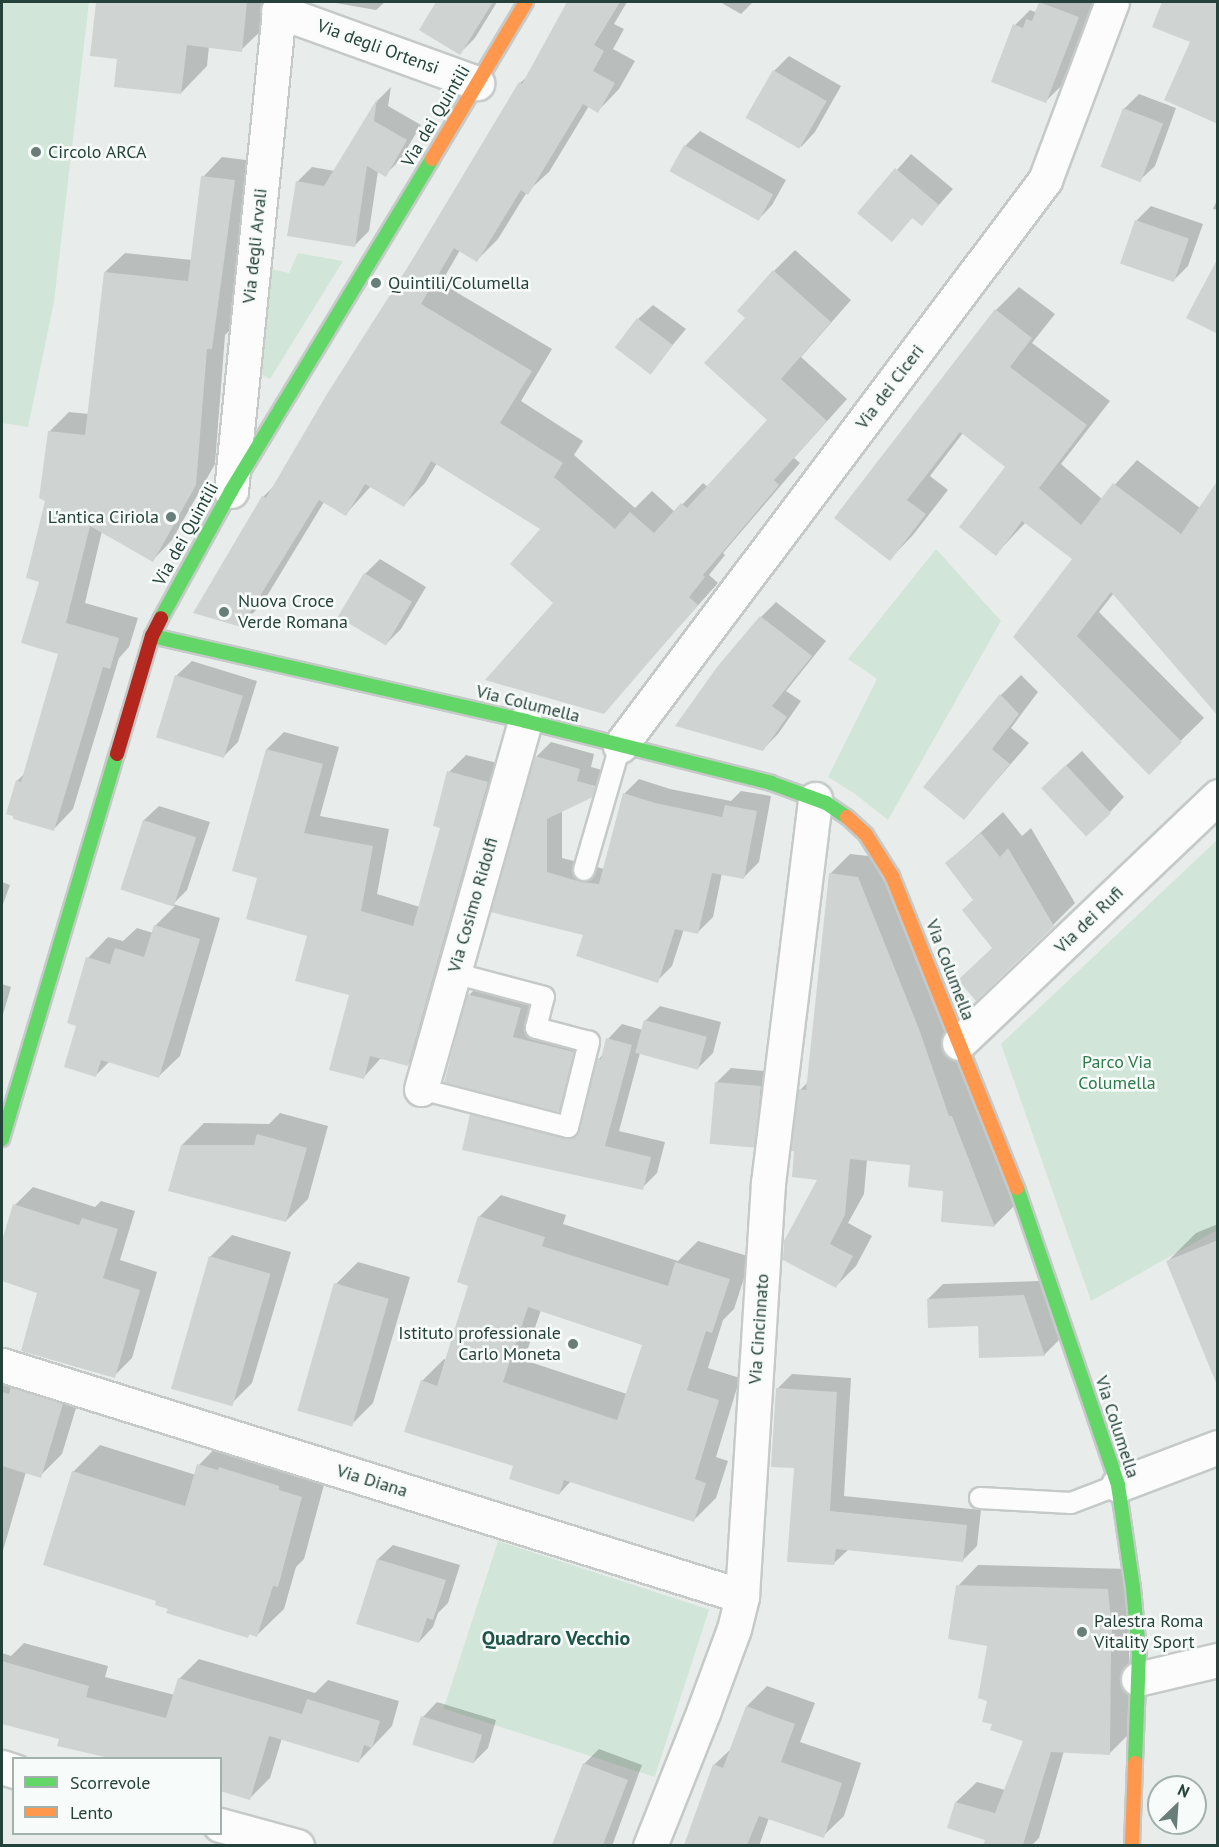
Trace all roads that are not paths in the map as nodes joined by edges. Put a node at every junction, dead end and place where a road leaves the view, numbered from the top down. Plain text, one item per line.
1 (526, 2) edge
2 (1112, 2) edge
3 (279, 6) edge
4 (477, 83) junction
5 (231, 491) junction
6 (152, 636) junction
7 (525, 721) junction
8 (620, 746) junction
9 (1218, 796) edge
10 (815, 799) junction
11 (584, 870) dead end
12 (454, 973) junction
13 (959, 1043) junction
14 (421, 1089) joint
15 (2, 1139) edge
16 (2, 1365) edge
17 (1218, 1447) edge
18 (1118, 1485) junction
19 (980, 1498) dead end
20 (742, 1596) junction
21 (1218, 1660) edge
22 (1138, 1679) junction
23 (222, 1826) edge
24 (297, 1845) edge
25 (650, 1845) edge
26 (1132, 1845) edge

1 - 4 street, Via dei Quintili
2 - 8 street, Via dei Ciceri
3 - 4 street, Via degli Ortensi
3 - 5 street, Via degli Arvali
4 - 5 street, Via dei Quintili
5 - 6 street, Via dei Quintili
6 - 7 street, Via Columella
6 - 15 street, Via dei Quintili
7 - 8 street, Via Columella
7 - 12 street, Via Cosimo Ridolfi
8 - 10 street, Via Columella
8 - 11 lane
9 - 13 street, Via dei Rufi
10 - 13 street, Via Columella
10 - 20 street, Via Cincinnato
12 - 14 street, Via Cosimo Ridolfi
12 - 14 lane
13 - 18 street, Via Columella
16 - 20 street, Via Diana
17 - 18 street
18 - 19 lane
18 - 22 street, Via Columella
20 - 25 street, Via Cincinnato
21 - 22 street
22 - 26 street, Via Columella
23 - 24 street

